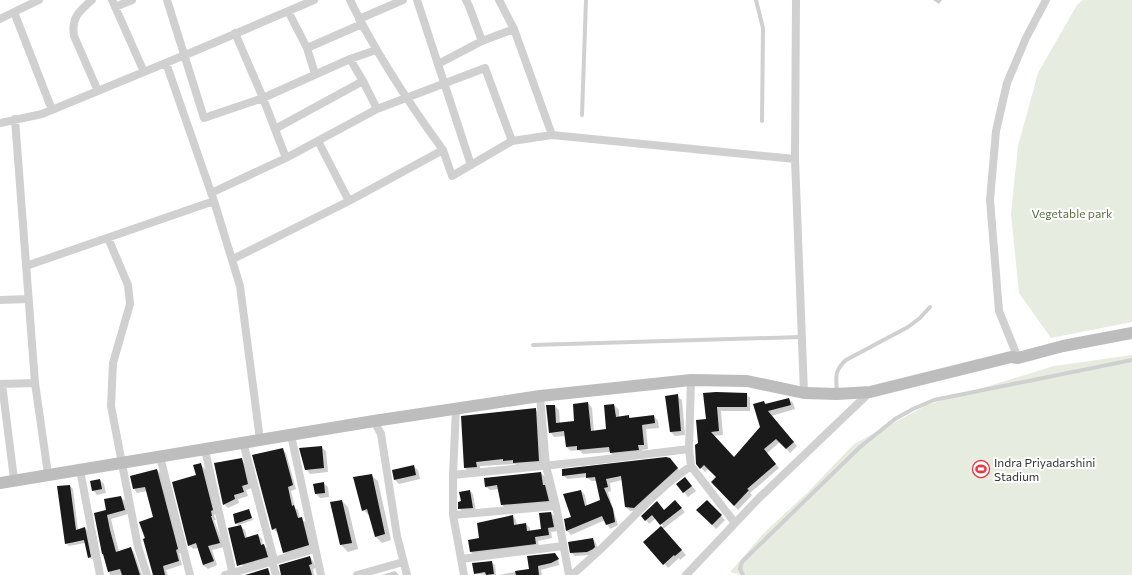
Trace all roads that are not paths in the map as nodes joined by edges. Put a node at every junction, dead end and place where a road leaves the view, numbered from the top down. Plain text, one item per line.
1 (39, 0) edge
2 (92, 0) edge
3 (132, 0) edge
4 (167, 0) edge
5 (314, 0) edge
6 (350, 0) edge
7 (403, 0) edge
8 (417, 0) edge
9 (466, 0) edge
10 (500, 0) edge
11 (586, 0) edge
12 (756, 0) edge
13 (796, 0) edge
14 (1046, 0) edge
15 (114, 3) edge
16 (288, 11) junction
17 (14, 12) junction
18 (0, 19) edge
19 (360, 21) junction
20 (514, 28) junction
21 (235, 33) junction
22 (482, 41) junction
23 (307, 48) junction
24 (376, 50) junction
25 (184, 56) junction
26 (350, 60) junction
27 (166, 63) junction
28 (438, 64) junction
29 (144, 72) junction
30 (315, 74) junction
31 (363, 80) junction
32 (445, 84) junction
33 (98, 91) junction
34 (263, 98) junction
35 (406, 99) junction
36 (377, 109) junction
37 (52, 110) junction
38 (582, 115) dead end
39 (15, 119) junction
40 (762, 122) dead end
41 (0, 123) edge
42 (275, 129) junction
43 (552, 135) junction
44 (512, 140) junction
45 (318, 141) junction
46 (443, 150) junction
47 (286, 158) junction
48 (795, 160) junction
49 (471, 165) junction
50 (212, 197) junction
51 (349, 201) junction
52 (108, 238) junction
53 (233, 259) junction
54 (26, 266) junction
55 (28, 299) junction
56 (0, 300) edge
57 (930, 307) dead end
58 (1132, 333) edge
59 (801, 337) junction
60 (533, 345) dead end
61 (1018, 358) junction
62 (1132, 360) edge
63 (691, 380) junction
64 (35, 383) junction
65 (1, 384) edge
66 (870, 392) junction
67 (804, 393) junction
68 (838, 394) junction
69 (540, 396) junction
70 (456, 408) junction
71 (374, 421) junction
72 (292, 435) junction
73 (260, 440) junction
74 (243, 442) junction
75 (689, 449) junction
76 (205, 450) junction
77 (160, 457) junction
78 (121, 462) junction
79 (546, 466) junction
80 (691, 466) junction
81 (80, 470) junction
82 (48, 474) junction
83 (453, 475) junction
84 (14, 479) junction
85 (0, 483) edge
86 (556, 506) junction
87 (453, 514) junction
88 (735, 523) junction
89 (563, 546) junction
90 (315, 549) junction
91 (461, 559) junction
92 (274, 560) junction
93 (403, 562) junction
94 (230, 574) edge
95 (100, 575) edge
96 (146, 575) edge
97 (190, 575) edge
98 (276, 575) edge
99 (321, 575) edge
100 (357, 575) edge
101 (407, 575) edge
102 (464, 575) edge
103 (570, 575) edge
104 (686, 575) edge
105 (743, 575) edge

1 - 17 street
2 - 33 street
3 - 15 street
4 - 25 street
5 - 16 street
6 - 19 street
7 - 19 street
8 - 28 street
9 - 22 street
10 - 20 street
11 - 38 lane
12 - 40 lane
13 - 48 street
14 - 61 street
15 - 29 street
16 - 21 street
16 - 23 street
17 - 18 street
17 - 37 street
19 - 23 street
19 - 24 street
20 - 22 street
20 - 43 street
21 - 25 street
21 - 34 street
22 - 28 street
23 - 30 street
24 - 26 street
24 - 35 street
25 - 27 street
25 - 34 street
26 - 30 street
26 - 31 street
27 - 29 street
27 - 50 street
28 - 32 street
29 - 33 street
30 - 34 street
31 - 36 street
31 - 42 street
32 - 35 street
32 - 44 street
32 - 49 street
33 - 37 street
34 - 42 street
35 - 36 street
35 - 46 street
36 - 45 street
37 - 39 street
39 - 41 street
39 - 54 street
42 - 47 street
43 - 44 street
43 - 48 street
44 - 49 street
45 - 47 street
45 - 51 street
46 - 49 street
46 - 51 street
47 - 50 street
48 - 59 street
50 - 52 street
50 - 53 street
51 - 53 street
52 - 54 street
52 - 78 street
53 - 73 street
54 - 55 street
55 - 56 street
55 - 64 street
57 - 68 lane
58 - 61 main road
59 - 60 lane
59 - 67 street
61 - 66 main road
62 - 105 lane
63 - 67 main road
63 - 69 main road
63 - 75 street
64 - 65 street
64 - 82 street
65 - 84 street
66 - 68 main road
66 - 88 street
67 - 68 main road
69 - 70 main road
69 - 79 street
70 - 71 main road
70 - 83 street
71 - 72 main road
71 - 93 street
72 - 73 main road
72 - 90 street
73 - 74 main road
74 - 76 main road
74 - 92 street
75 - 79 street
75 - 80 street
76 - 77 main road
76 - 94 street
77 - 78 main road
77 - 97 street
78 - 81 main road
78 - 96 street
79 - 83 street
79 - 86 street
80 - 88 street
80 - 103 street
81 - 82 main road
81 - 95 street
82 - 84 main road
83 - 87 street
84 - 85 main road
86 - 87 street
86 - 89 street
87 - 91 street
88 - 104 street
89 - 91 street
89 - 103 street
90 - 92 street
90 - 99 street
91 - 102 street
92 - 94 street
92 - 98 street
93 - 100 street
93 - 101 street

